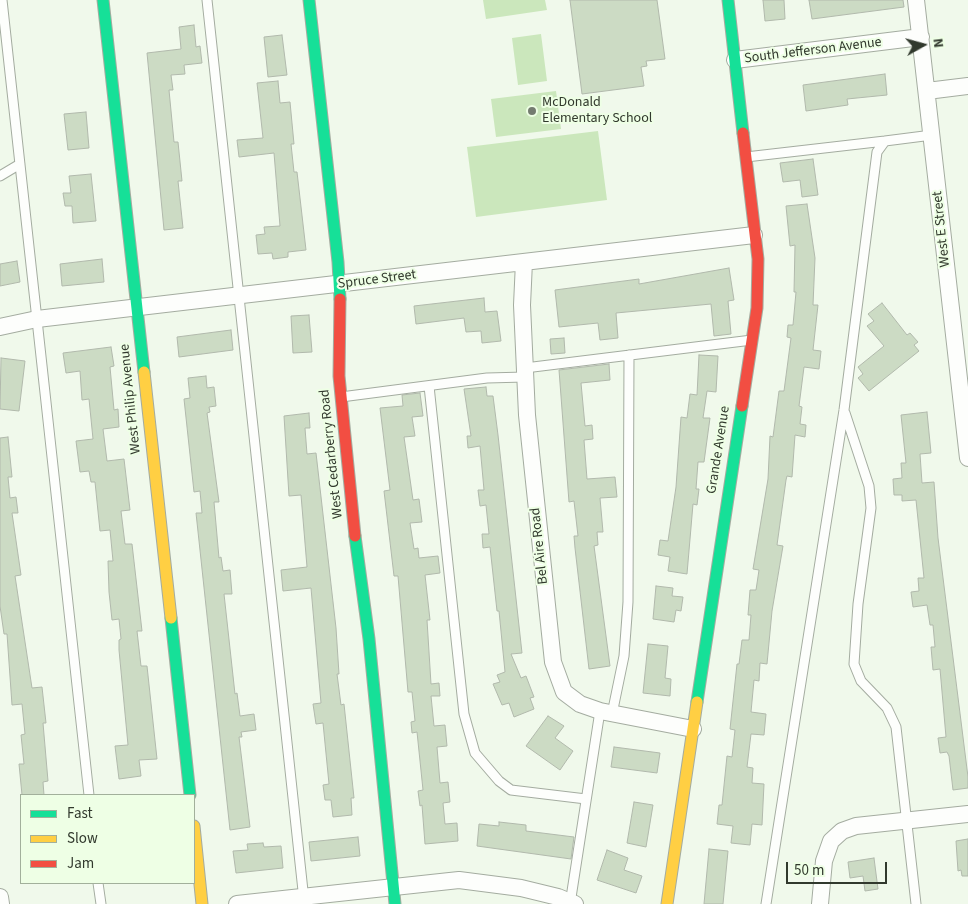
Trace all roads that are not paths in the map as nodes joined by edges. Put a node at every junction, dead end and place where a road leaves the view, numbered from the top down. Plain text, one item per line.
1 (2, 0) edge
2 (103, 0) edge
3 (207, 0) edge
4 (309, 0) edge
5 (728, 0) edge
6 (916, 0) edge
7 (921, 38) junction
8 (735, 60) junction
9 (968, 86) edge
10 (926, 91) junction
11 (932, 135) junction
12 (885, 141) junction
13 (745, 157) junction
14 (20, 164) junction
15 (0, 176) edge
16 (754, 235) junction
17 (524, 262) junction
18 (339, 284) junction
19 (239, 296) junction
20 (136, 308) junction
21 (37, 319) junction
22 (0, 326) edge
23 (752, 340) junction
24 (630, 356) junction
25 (525, 373) junction
26 (429, 386) junction
27 (965, 396) edge
28 (341, 397) junction
29 (844, 410) junction
30 (968, 458) edge
31 (606, 712) junction
32 (693, 729) junction
33 (89, 794) edge
34 (190, 794) edge
35 (586, 799) junction
36 (968, 814) edge
37 (907, 820) junction
38 (195, 836) edge
39 (98, 884) edge
40 (394, 886) junction
41 (0, 896) edge
42 (304, 900) edge
43 (572, 903) edge
44 (1, 904) edge
45 (101, 904) edge
46 (202, 904) edge
47 (236, 904) edge
48 (396, 904) edge
49 (668, 904) edge
50 (766, 904) edge
51 (820, 904) edge
52 (916, 904) edge

1 - 14 lane
2 - 20 street, West Philip Avenue
3 - 19 lane
4 - 18 street, West Cedarberry Road
5 - 8 street, Grande Avenue
6 - 7 street, West E Street
7 - 8 street, South Jefferson Avenue
7 - 10 street, West E Street
8 - 13 street, Grande Avenue
9 - 10 street
10 - 11 street, West E Street
11 - 12 lane
11 - 27 street, West E Street
12 - 13 lane
12 - 29 lane
13 - 16 street, Grande Avenue
14 - 15 lane
14 - 21 lane
16 - 17 street, Spruce Street
16 - 23 street, Grande Avenue
17 - 18 street, Spruce Street
17 - 25 street, Bel Aire Road
18 - 19 street, Spruce Street
18 - 28 street, West Cedarberry Road
19 - 20 street, Spruce Street
19 - 42 lane
20 - 21 street, Spruce Street
20 - 34 street, West Philip Avenue
21 - 22 street, Spruce Street
21 - 33 lane
23 - 24 lane
23 - 32 street, Grande Avenue
24 - 25 lane
24 - 31 lane
25 - 26 lane
25 - 31 street, Bel Aire Road
26 - 28 lane
26 - 35 lane
27 - 30 street, West E Street
28 - 40 street, West Cedarberry Road
29 - 37 lane
29 - 50 lane
31 - 32 street, Bel Aire Road
31 - 35 lane
32 - 49 street, Grande Avenue
35 - 43 lane
36 - 37 street
37 - 51 street
37 - 52 lane
38 - 46 street
39 - 45 lane
40 - 42 street
40 - 43 street
40 - 48 street, West Cedarberry Road
41 - 44 street
42 - 47 street

